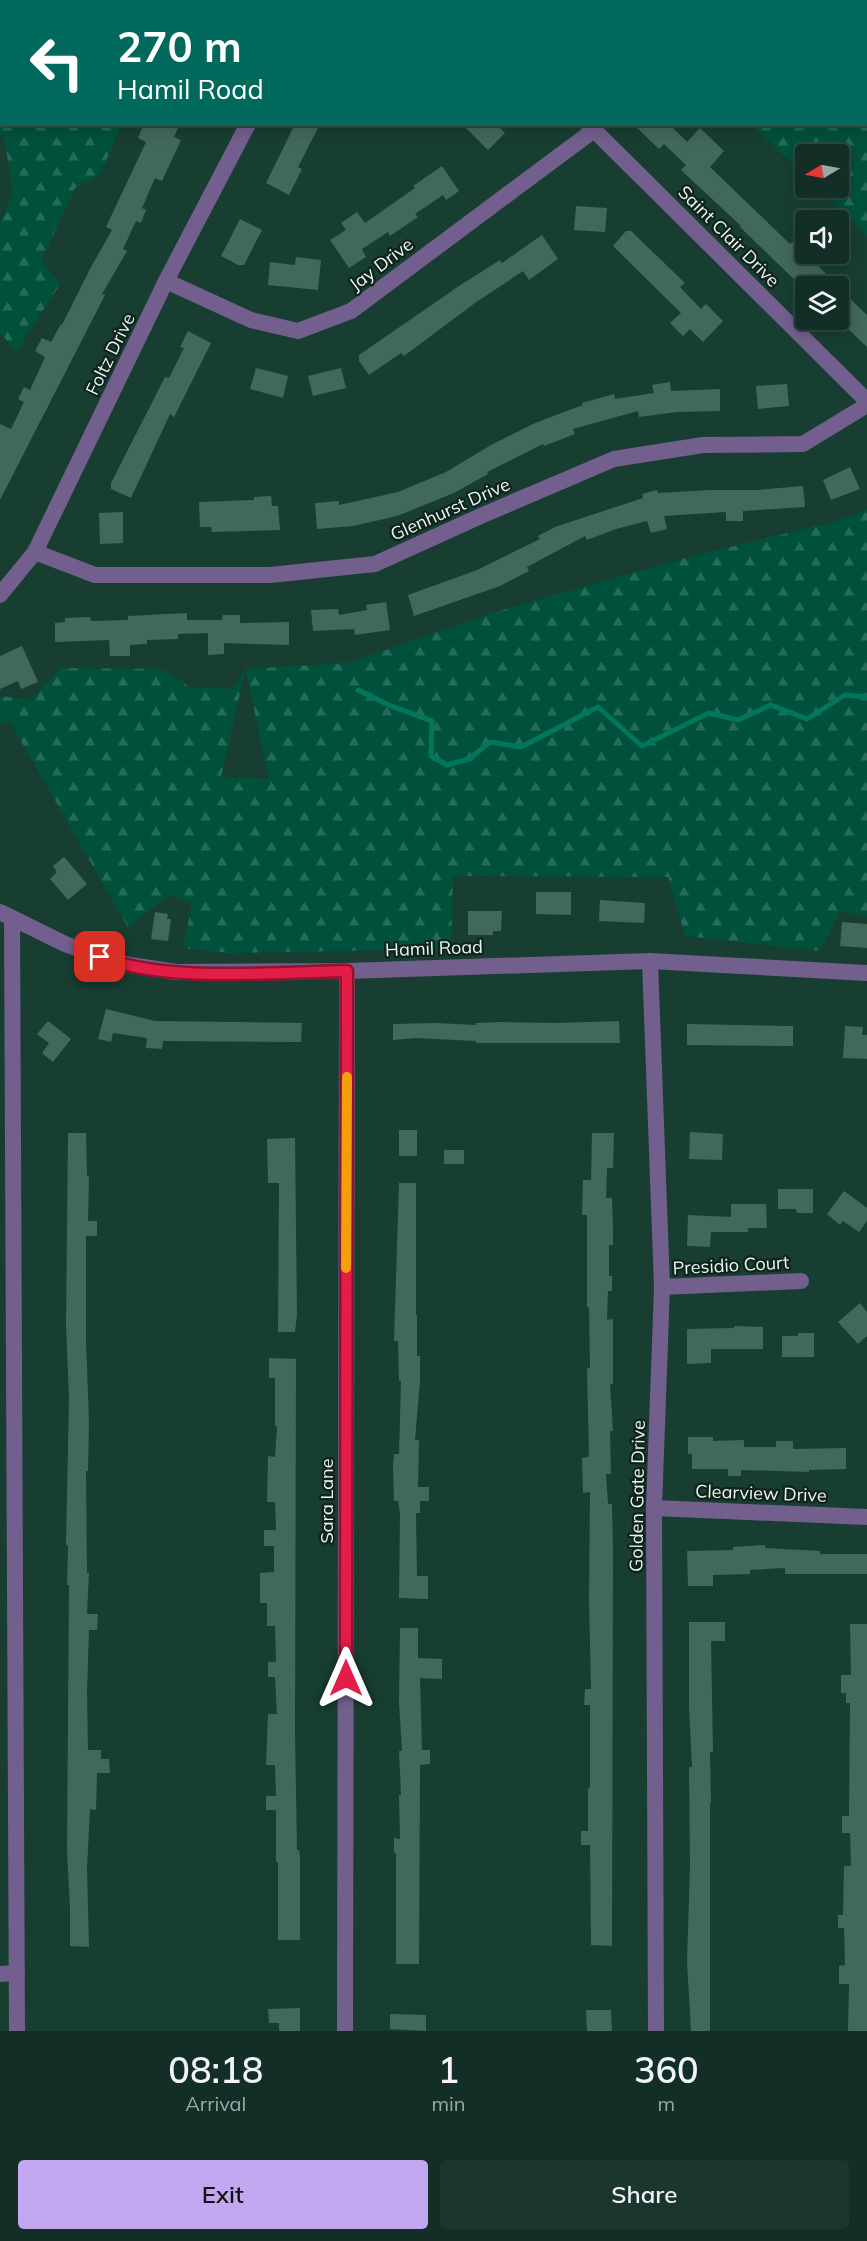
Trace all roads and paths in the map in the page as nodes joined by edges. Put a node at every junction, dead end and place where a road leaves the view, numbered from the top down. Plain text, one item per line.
1 (247, 126) edge
2 (591, 127) edge
3 (166, 281) junction
4 (867, 403) edge
5 (35, 552) junction
6 (0, 596) edge
7 (0, 899) edge
8 (6, 915) edge
9 (650, 961) junction
10 (347, 971) junction
11 (867, 973) edge
12 (801, 1281) dead end
13 (662, 1287) junction
14 (654, 1508) junction
15 (867, 1517) edge
16 (8, 1973) edge
17 (17, 2031) edge
18 (345, 2031) edge
19 (656, 2031) edge

1 - 3 street, Foltz Drive
2 - 3 street, Jay Drive
2 - 4 street, Saint Clair Drive
3 - 5 street, Foltz Drive
4 - 5 street, Glenhurst Drive
5 - 6 street, Foltz Drive
7 - 8 street
8 - 10 street, Hamil Road
8 - 16 street
9 - 10 street, Hamil Road
9 - 11 street, Hamil Road
9 - 13 street, Golden Gate Drive
10 - 18 street, Sara Lane
12 - 13 street, Presidio Court
13 - 14 street, Golden Gate Drive
14 - 15 street, Clearview Drive
14 - 19 street, Golden Gate Drive
16 - 17 street

